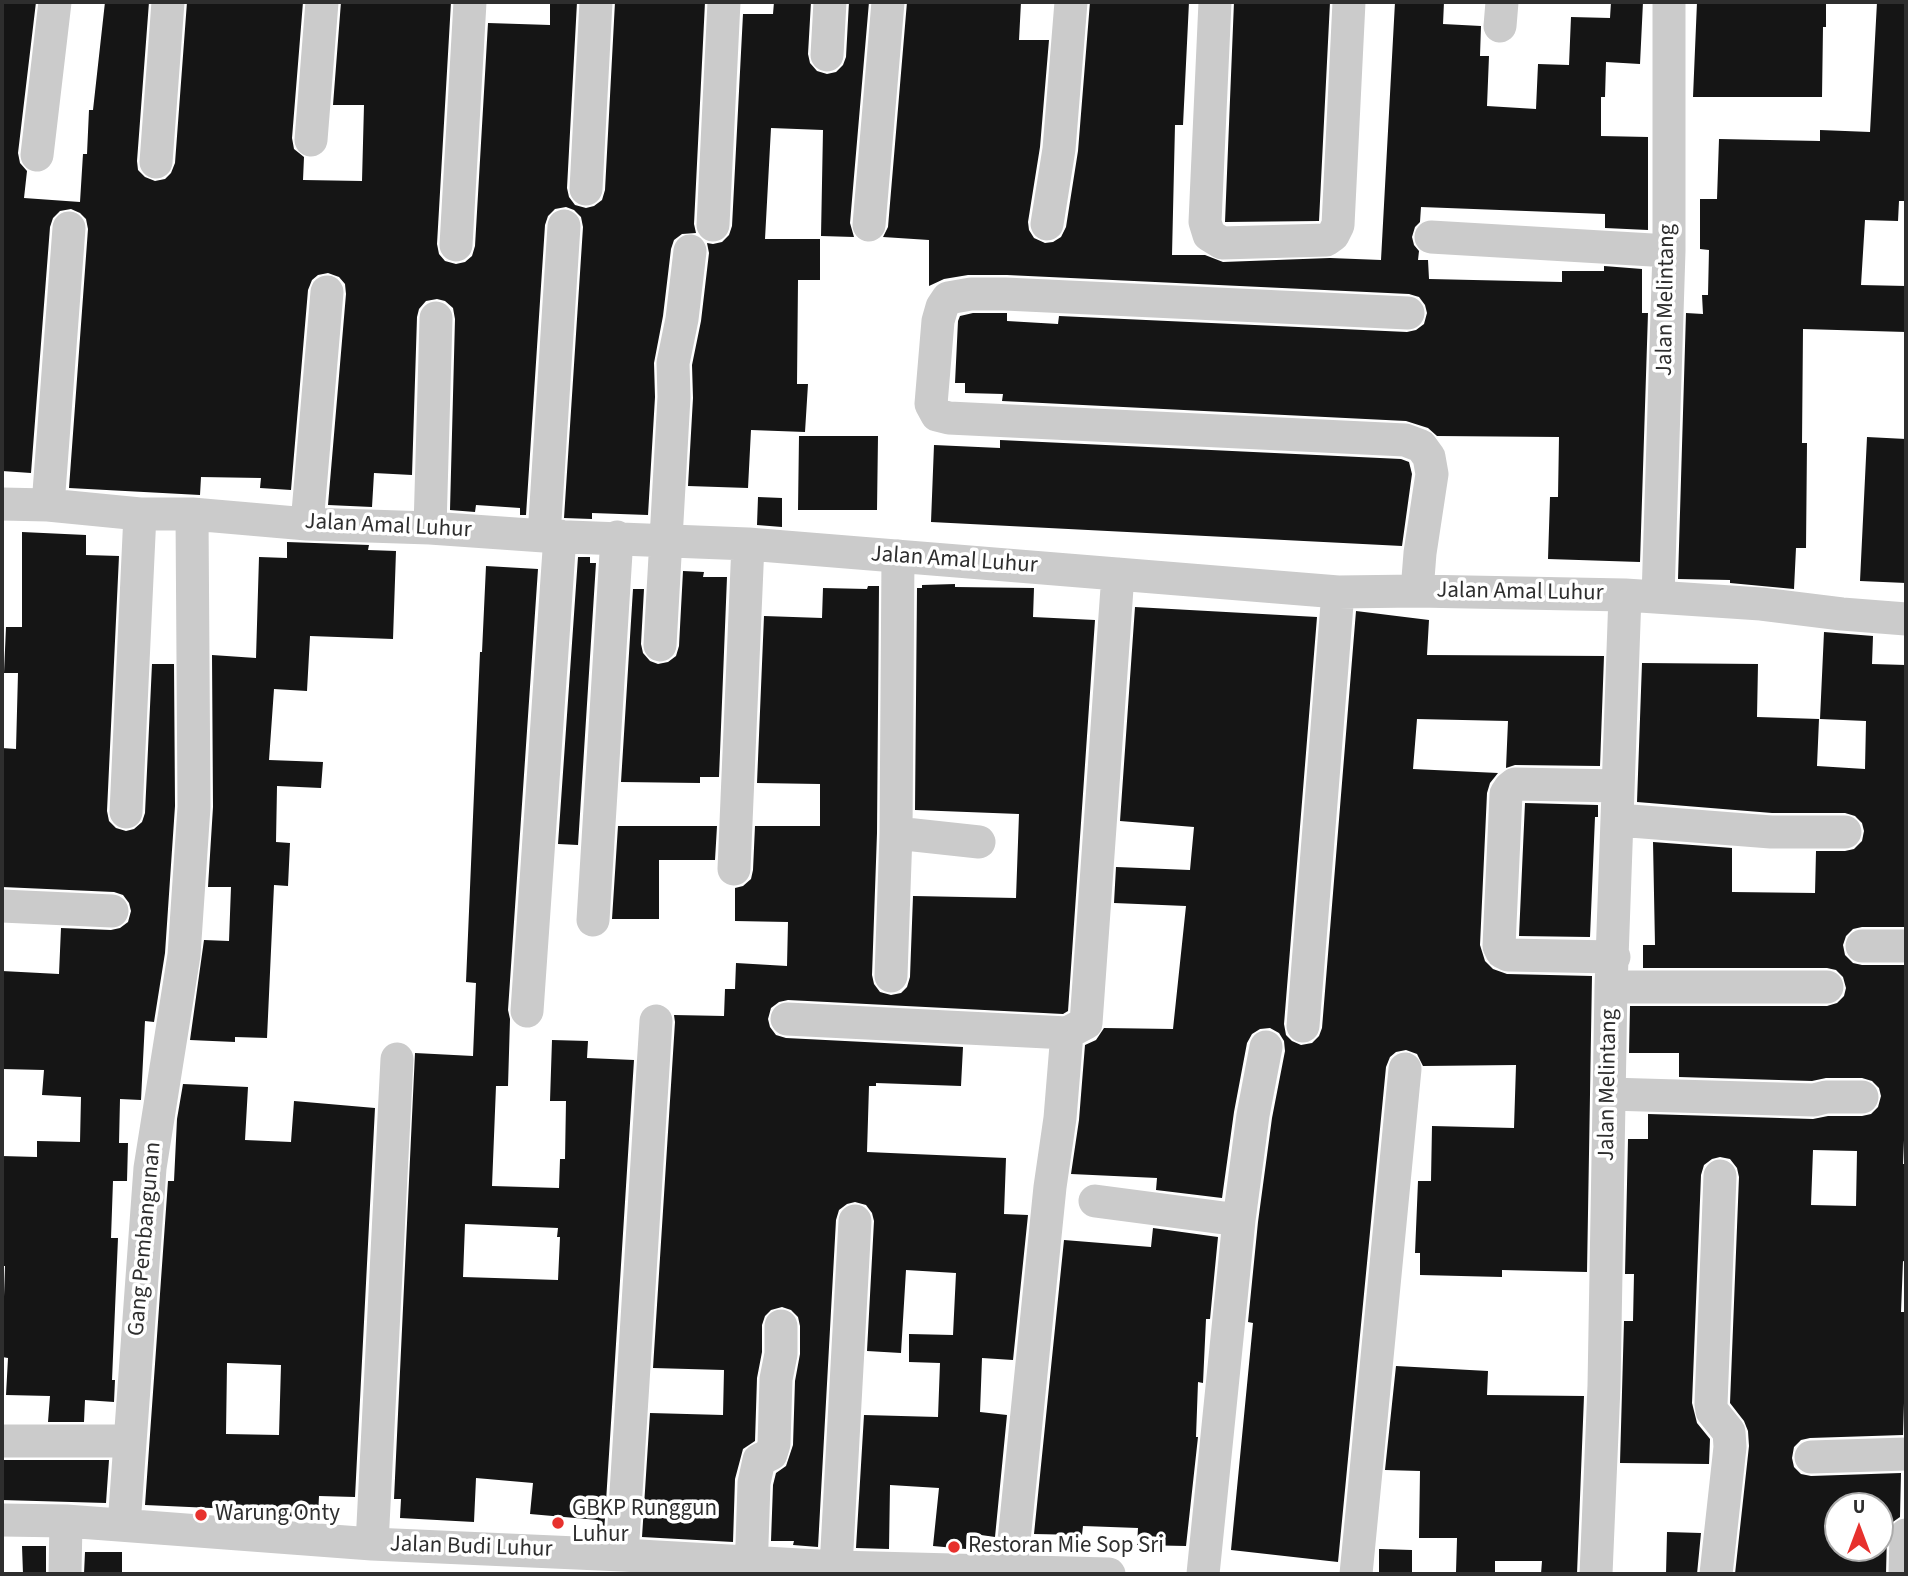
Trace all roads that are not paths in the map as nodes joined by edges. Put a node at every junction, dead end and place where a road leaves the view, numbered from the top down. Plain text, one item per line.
1 (55, 2) edge
2 (168, 2) edge
3 (322, 2) edge
4 (470, 2) edge
5 (596, 2) edge
6 (724, 2) edge
7 (830, 2) edge
8 (888, 2) edge
9 (1071, 2) edge
10 (1215, 2) edge
11 (1349, 2) edge
12 (1669, 2) edge
13 (827, 55) dead end
14 (311, 140) dead end
15 (37, 155) dead end
16 (156, 162) dead end
17 (586, 189) dead end
18 (1047, 224) dead end
19 (713, 225) dead end
20 (869, 225) dead end
21 (564, 226) dead end
22 (69, 228) dead end
23 (1431, 237) dead end
24 (456, 245) dead end
25 (690, 251) dead end
26 (1669, 251) junction
27 (327, 292) dead end
28 (1408, 313) dead end
29 (436, 318) dead end
30 (2, 504) edge
31 (48, 505) junction
32 (140, 514) junction
33 (192, 514) junction
34 (307, 524) junction
35 (430, 528) junction
36 (552, 536) junction
37 (618, 537) junction
38 (665, 540) junction
39 (748, 544) junction
40 (898, 556) junction
41 (1118, 573) junction
42 (1417, 591) junction
43 (1338, 592) junction
44 (1641, 596) junction
45 (1906, 619) edge
46 (660, 645) dead end
47 (1618, 786) junction
48 (127, 812) dead end
49 (1618, 820) junction
50 (1845, 832) dead end
51 (896, 833) junction
52 (979, 842) dead end
53 (734, 869) dead end
54 (2, 906) edge
55 (112, 911) dead end
56 (593, 920) dead end
57 (1862, 946) dead end
58 (1906, 946) edge
59 (1613, 972) junction
60 (891, 976) dead end
61 (1827, 987) dead end
62 (527, 1011) dead end
63 (787, 1019) dead end
64 (656, 1020) dead end
65 (1303, 1026) dead end
66 (1067, 1033) junction
67 (1266, 1046) dead end
68 (397, 1059) dead end
69 (1405, 1069) dead end
70 (1609, 1094) junction
71 (1862, 1097) dead end
72 (1720, 1177) dead end
73 (1095, 1201) dead end
74 (1239, 1220) junction
75 (855, 1221) dead end
76 (781, 1326) dead end
77 (2, 1441) edge
78 (130, 1441) junction
79 (1906, 1454) edge
80 (1811, 1457) dead end
81 (2, 1520) edge
82 (66, 1521) junction
83 (124, 1525) junction
84 (1906, 1535) edge
85 (372, 1544) junction
86 (622, 1555) junction
87 (836, 1567) junction
88 (752, 1568) edge
89 (998, 1572) edge
90 (65, 1574) edge
91 (1099, 1574) edge
92 (1203, 1574) edge
93 (1356, 1574) edge
94 (1596, 1574) edge
95 (1716, 1574) edge
96 (1905, 1574) edge

1 - 15 street
2 - 16 street
3 - 14 street
4 - 24 street
5 - 17 street
6 - 19 street
7 - 13 street
8 - 20 street
9 - 18 street
10 - 11 street
12 - 26 street, Jalan Melintang
21 - 36 street
22 - 31 street
23 - 26 street
25 - 38 street
26 - 44 street, Jalan Melintang
27 - 34 street
28 - 42 street
29 - 35 street
30 - 31 street, Jalan Amal Luhur
31 - 32 street, Jalan Amal Luhur
32 - 33 street, Jalan Amal Luhur
32 - 48 street
33 - 34 street, Jalan Amal Luhur
33 - 78 street, Gang Pembangunan
34 - 35 street, Jalan Amal Luhur
35 - 36 street, Jalan Amal Luhur
36 - 37 street, Jalan Amal Luhur
36 - 62 street
37 - 38 street, Jalan Amal Luhur
37 - 56 street
38 - 39 street, Jalan Amal Luhur
38 - 46 street
39 - 40 street, Jalan Amal Luhur
39 - 53 street
40 - 41 street, Jalan Amal Luhur
40 - 51 street
41 - 43 street, Jalan Amal Luhur
41 - 66 street
42 - 43 street, Jalan Amal Luhur
42 - 44 street, Jalan Amal Luhur
43 - 65 street
44 - 45 street, Jalan Amal Luhur
44 - 47 street, Jalan Melintang
47 - 49 street, Jalan Melintang
47 - 59 street
49 - 50 street
49 - 59 street, Jalan Melintang
51 - 52 street
51 - 60 street
54 - 55 street
57 - 58 street
59 - 61 street
59 - 70 street, Jalan Melintang
63 - 66 street
64 - 86 street
66 - 89 street
67 - 74 street
68 - 85 street
69 - 93 street
70 - 71 street
70 - 94 street, Jalan Melintang
72 - 95 street
73 - 74 street
74 - 92 street
75 - 87 street
76 - 88 street
77 - 78 street
78 - 83 street, Gang Pembangunan
79 - 80 street
81 - 82 street, Jalan Budi Luhur
82 - 83 street, Jalan Budi Luhur
82 - 90 street
83 - 85 street, Jalan Budi Luhur
84 - 96 street
85 - 86 street, Jalan Budi Luhur
86 - 88 street, Jalan Budi Luhur
87 - 88 street, Jalan Budi Luhur
87 - 89 street, Jalan Budi Luhur
89 - 91 street, Jalan Budi Luhur

